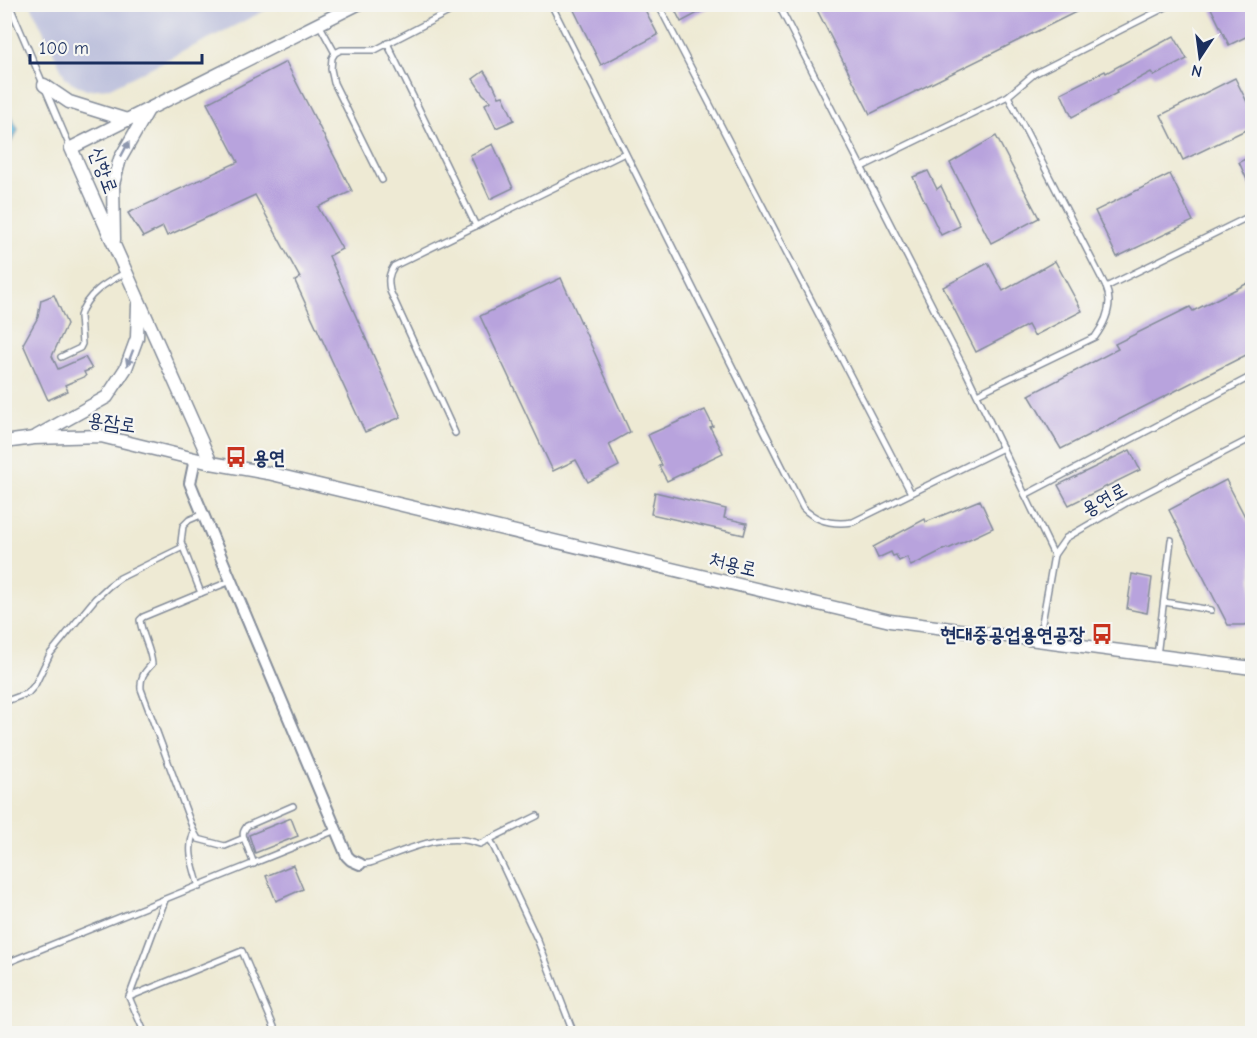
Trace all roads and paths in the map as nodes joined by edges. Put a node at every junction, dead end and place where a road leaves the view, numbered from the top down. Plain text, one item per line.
1 (9, 4) edge
2 (358, 4) edge
3 (464, 4) edge
4 (551, 4) edge
5 (658, 4) edge
6 (778, 4) edge
7 (1172, 4) edge
8 (319, 24) junction
9 (387, 43) junction
10 (335, 52) junction
11 (44, 85) junction
12 (1008, 96) junction
13 (148, 110) junction
14 (127, 120) junction
15 (71, 148) junction
16 (625, 153) junction
17 (862, 167) junction
18 (382, 180) dead end
19 (1252, 215) edge
20 (476, 226) junction
21 (114, 247) junction
22 (126, 272) junction
23 (1106, 287) junction
24 (138, 301) junction
25 (61, 357) dead end
26 (1252, 376) edge
27 (977, 394) junction
28 (455, 433) dead end
29 (34, 438) junction
30 (1252, 438) edge
31 (4, 442) edge
32 (1003, 448) junction
33 (195, 459) junction
34 (211, 463) junction
35 (911, 493) junction
36 (1025, 495) junction
37 (203, 514) junction
38 (1171, 540) dead end
39 (183, 547) junction
40 (1054, 555) junction
41 (231, 581) junction
42 (201, 593) junction
43 (1164, 602) junction
44 (1211, 610) dead end
45 (1039, 640) junction
46 (1157, 656) junction
47 (1252, 668) edge
48 (4, 702) edge
49 (293, 806) dead end
50 (537, 816) dead end
51 (336, 830) junction
52 (194, 832) junction
53 (244, 838) junction
54 (490, 839) junction
55 (254, 864) junction
56 (360, 864) joint
57 (199, 887) junction
58 (165, 900) junction
59 (4, 964) edge
60 (129, 998) junction
61 (145, 1034) edge
62 (277, 1034) edge
63 (574, 1034) edge

1 - 11 lane
2 - 8 street, 신항로
3 - 9 lane
4 - 16 lane
5 - 35 lane
6 - 17 lane
7 - 12 lane
8 - 10 lane
8 - 13 street, 신항로
9 - 10 lane
9 - 20 lane
10 - 18 lane
11 - 14 street
11 - 15 lane
12 - 17 lane
12 - 23 lane
13 - 14 street, 신항로
21 -> 13 street
14 - 15 street, 신항로
15 - 21 street, 신항로
16 - 20 lane
16 - 35 lane
17 - 27 lane
19 - 23 lane
20 - 28 lane
21 - 22 street, 신항로
22 - 24 street, 신항로
22 - 25 lane
23 - 27 lane
24 -> 29 street
24 - 34 street, 신항로
26 - 36 lane
27 - 32 lane
29 - 31 street, 용잠로
29 - 33 street, 용잠로
30 - 40 lane, 용연로
32 - 35 lane
32 - 36 lane
33 - 34 street, 용잠로
33 - 37 street
34 - 45 street, 처용로
36 - 40 lane
37 - 39 lane
37 - 41 street
38 - 43 lane
39 - 42 lane
39 - 48 lane
40 - 45 lane
41 - 42 lane
41 - 51 street
42 - 52 lane
43 - 44 lane
43 - 46 lane
45 - 46 street, 처용로
46 - 47 street, 처용로
49 - 53 lane
50 - 54 lane
51 - 55 lane
51 - 56 street
52 - 53 lane
52 - 57 lane
53 - 55 lane
54 - 56 lane
54 - 63 lane
55 - 57 lane
57 - 58 lane
58 - 59 lane
58 - 60 lane
60 - 61 lane
60 - 62 lane

